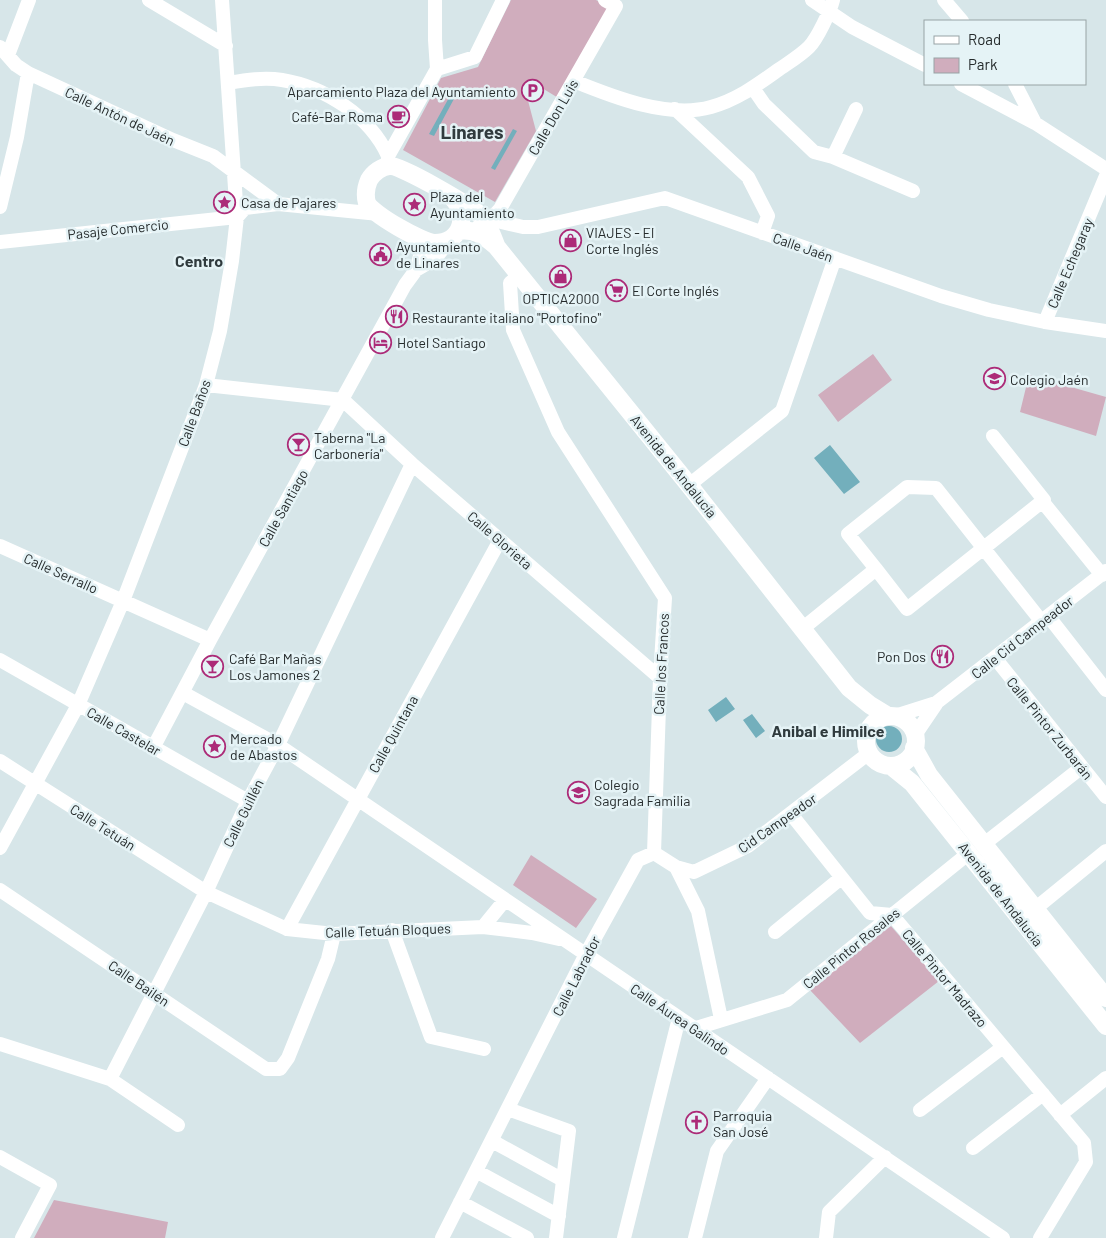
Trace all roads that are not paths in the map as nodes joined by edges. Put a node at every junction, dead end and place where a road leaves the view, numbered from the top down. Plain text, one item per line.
1 (29, 0) edge
2 (149, 0) edge
3 (222, 0) edge
4 (503, 0) edge
5 (606, 0) edge
6 (812, 0) edge
7 (944, 0) edge
8 (432, 2) edge
9 (832, 5) edge
10 (961, 20) edge
11 (226, 46) junction
12 (4, 51) edge
13 (924, 64) edge
14 (437, 69) junction
15 (28, 74) junction
16 (574, 81) junction
17 (228, 82) junction
18 (963, 85) edge
19 (1016, 85) edge
20 (753, 88) junction
21 (675, 109) junction
22 (856, 109) dead end
23 (1035, 123) junction
24 (833, 157) junction
25 (388, 161) junction
26 (1106, 169) edge
27 (235, 172) junction
28 (1106, 176) edge
29 (913, 191) dead end
30 (448, 194) junction
31 (278, 204) junction
32 (0, 207) edge
33 (379, 214) junction
34 (237, 217) junction
35 (494, 222) junction
36 (409, 232) junction
37 (458, 233) junction
38 (762, 233) junction
39 (0, 242) edge
40 (496, 246) junction
41 (835, 258) junction
42 (416, 270) junction
43 (519, 275) junction
44 (1045, 322) junction
45 (1106, 331) edge
46 (206, 385) junction
47 (343, 400) junction
48 (994, 436) dead end
49 (412, 464) junction
50 (689, 485) junction
51 (1042, 501) junction
52 (500, 540) junction
53 (0, 546) edge
54 (983, 548) junction
55 (876, 569) junction
56 (1104, 573) edge
57 (123, 601) junction
58 (1045, 620) junction
59 (802, 629) junction
60 (210, 640) junction
61 (995, 658) junction
62 (0, 660) edge
63 (660, 678) junction
64 (849, 688) junction
65 (1106, 690) edge
66 (182, 693) junction
67 (936, 703) junction
68 (78, 705) junction
69 (892, 716) junction
70 (915, 742) junction
71 (278, 744) junction
72 (868, 744) junction
73 (153, 748) junction
74 (0, 762) edge
75 (891, 766) junction
76 (1082, 767) junction
77 (35, 783) junction
78 (1106, 797) edge
79 (358, 799) junction
80 (248, 802) junction
81 (791, 814) junction
82 (0, 848) edge
83 (976, 848) junction
84 (1106, 851) edge
85 (654, 853) junction
86 (676, 867) junction
87 (842, 878) junction
88 (0, 890) edge
89 (206, 892) junction
90 (505, 900) junction
91 (1036, 908) junction
92 (892, 915) junction
93 (483, 927) junction
94 (287, 929) junction
95 (392, 930) junction
96 (775, 932) dead end
97 (334, 934) junction
98 (567, 941) junction
99 (586, 954) junction
100 (155, 994) junction
101 (1106, 998) edge
102 (679, 1018) junction
103 (721, 1019) junction
104 (1106, 1026) edge
105 (693, 1028) junction
106 (0, 1044) edge
107 (1003, 1046) junction
108 (484, 1049) dead end
109 (768, 1078) junction
110 (1106, 1078) edge
111 (110, 1079) junction
112 (1043, 1094) junction
113 (508, 1108) junction
114 (920, 1110) dead end
115 (1060, 1115) junction
116 (178, 1125) dead end
117 (492, 1141) junction
118 (973, 1148) dead end
119 (0, 1157) edge
120 (885, 1157) junction
121 (476, 1171) junction
122 (563, 1180) junction
123 (460, 1202) junction
124 (559, 1216) junction
125 (22, 1238) edge
126 (442, 1238) edge
127 (527, 1238) edge
128 (556, 1238) edge
129 (624, 1238) edge
130 (695, 1238) edge
131 (826, 1238) edge
132 (1003, 1238) edge
133 (1040, 1238) edge

1 - 12 street
2 - 11 street
3 - 11 street, Calle Baños
4 - 14 street
5 - 16 street, Calle Don Luis
6 - 9 street
7 - 10 street
8 - 14 street
9 - 13 street
9 - 20 street
11 - 17 street, Calle Baños
12 - 15 street, Calle Antón de Jaén
14 - 25 street
15 - 27 street, Calle Antón de Jaén
15 - 32 street
16 - 21 street
16 - 35 street, Calle Don Luis
17 - 25 street
17 - 27 street, Calle Baños
18 - 23 street
19 - 23 street
20 - 21 street
20 - 24 street
21 - 38 street
22 - 24 street
23 - 26 street
24 - 29 street
25 - 30 main road
25 - 33 main road
27 - 31 street, Calle Antón de Jaén
27 - 34 street, Calle Baños
28 - 44 street, Calle Echegaray
30 - 35 main road
30 - 37 main road
31 - 33 street
31 - 34 street
33 - 36 main road
34 - 39 street, Pasaje Comercio
34 - 46 street, Calle Baños
35 - 37 street
35 - 38 street, Calle Jaén
35 - 40 main road
36 - 37 main road
36 - 42 street, Calle Santiago
37 - 40 main road
37 - 42 street, Calle Santiago
38 - 41 street, Calle Jaén
40 - 43 main road, Avenida de Andalucía
41 - 44 street, Calle Jaén
41 - 50 street
42 - 47 street, Calle Santiago
43 - 50 main road, Avenida de Andalucía
43 - 63 street, Calle los Francos
44 - 45 street, Calle Jaén
46 - 47 street
46 - 57 street, Calle Baños
47 - 49 street, Calle Glorieta
47 - 60 street, Calle Santiago
48 - 51 street
49 - 52 street, Calle Glorieta
49 - 71 street, Calle Guillén
50 - 59 main road, Avenida de Andalucía
51 - 54 street
51 - 56 street
52 - 63 street, Calle Glorieta
52 - 79 street, Calle Quintana
53 - 57 street, Calle Serrallo
54 - 55 street
54 - 55 street
54 - 58 street
55 - 59 street
56 - 58 street, Calle Cid Campeador
57 - 60 street, Calle Serrallo
57 - 68 street, Calle Baños
58 - 61 street, Calle Cid Campeador
58 - 65 street
59 - 64 main road, Avenida de Andalucía
60 - 66 street, Calle Santiago
61 - 67 street, Calle Cid Campeador
61 - 76 street, Calle Pintor Zurbarán
62 - 68 street, Calle Castelar
63 - 85 street, Calle los Francos
64 - 69 main road, Avenida de Andalucía
64 - 72 main road, Avenida de Andalucía
66 - 71 street, Calle Áurea Galindo
66 - 73 street, Calle Santiago
67 - 69 street, Calle Cid Campeador
67 - 70 street, Calle Cid Campeador
68 - 73 street, Calle Castelar
68 - 77 street, Calle Baños
69 - 70 main road
69 - 72 main road
70 - 75 main road
70 - 83 main road, Avenida de Andalucía
71 - 79 street, Calle Áurea Galindo
71 - 80 street, Calle Guillén
72 - 75 main road
72 - 81 street, Cid Campeador
73 - 80 street, Calle Castelar
74 - 77 street, Calle Tetuán
75 - 83 main road, Avenida de Andalucía
76 - 78 street, Calle Pintor Zurbarán
76 - 83 street, Avenida de Andalucía
77 - 82 street, Calle Baños
77 - 89 street, Calle Tetuán
79 - 90 street, Calle Áurea Galindo
79 - 94 street, Calle Quintana
80 - 89 street, Calle Guillén
81 - 86 street, Cid Campeador
81 - 87 street
83 - 91 main road, Avenida de Andalucía
83 - 92 street, Calle Pintor Rosales
83 - 104 main road, Avenida de Andalucía
84 - 91 street
85 - 86 street
85 - 99 street, Calle Labrador
86 - 103 street
87 - 92 street
87 - 96 street
88 - 100 street, Calle Bailén
89 - 94 street, Calle Tetuán Bloques
89 - 100 street, Calle Guillén
90 - 93 street
90 - 98 street, Calle Áurea Galindo
91 - 101 main road, Avenida de Andalucía
92 - 103 street, Calle Pintor Rosales
92 - 107 street, Calle Pintor Madrazo
93 - 95 street, Calle Tetuán Bloques
93 - 98 street, Calle Tetuán Bloques
94 - 97 street, Calle Tetuán Bloques
95 - 97 street, Calle Tetuán Bloques
95 - 108 street
97 - 100 street, Calle Bailén
98 - 99 street, Calle Áurea Galindo
99 - 102 street, Calle Áurea Galindo
99 - 113 street, Calle Labrador
100 - 111 street, Calle Guillén
102 - 105 street, Calle Áurea Galindo
102 - 129 street
103 - 105 street, Calle Pintor Rosales
105 - 109 street, Calle Áurea Galindo
106 - 111 street
107 - 112 street, Calle Pintor Madrazo
107 - 114 street
109 - 120 street, Calle Áurea Galindo
109 - 130 street
110 - 115 street
111 - 116 street
112 - 115 street, Calle Pintor Madrazo
112 - 118 street
113 - 117 street, Calle Labrador
113 - 122 street
115 - 133 street, Calle Pintor Madrazo
117 - 121 street, Calle Labrador
117 - 122 street
119 - 125 street
120 - 131 street
120 - 132 street, Calle Áurea Galindo
121 - 123 street, Calle Labrador
121 - 124 street
122 - 124 street
123 - 126 street, Calle Labrador
123 - 127 street
124 - 128 street

